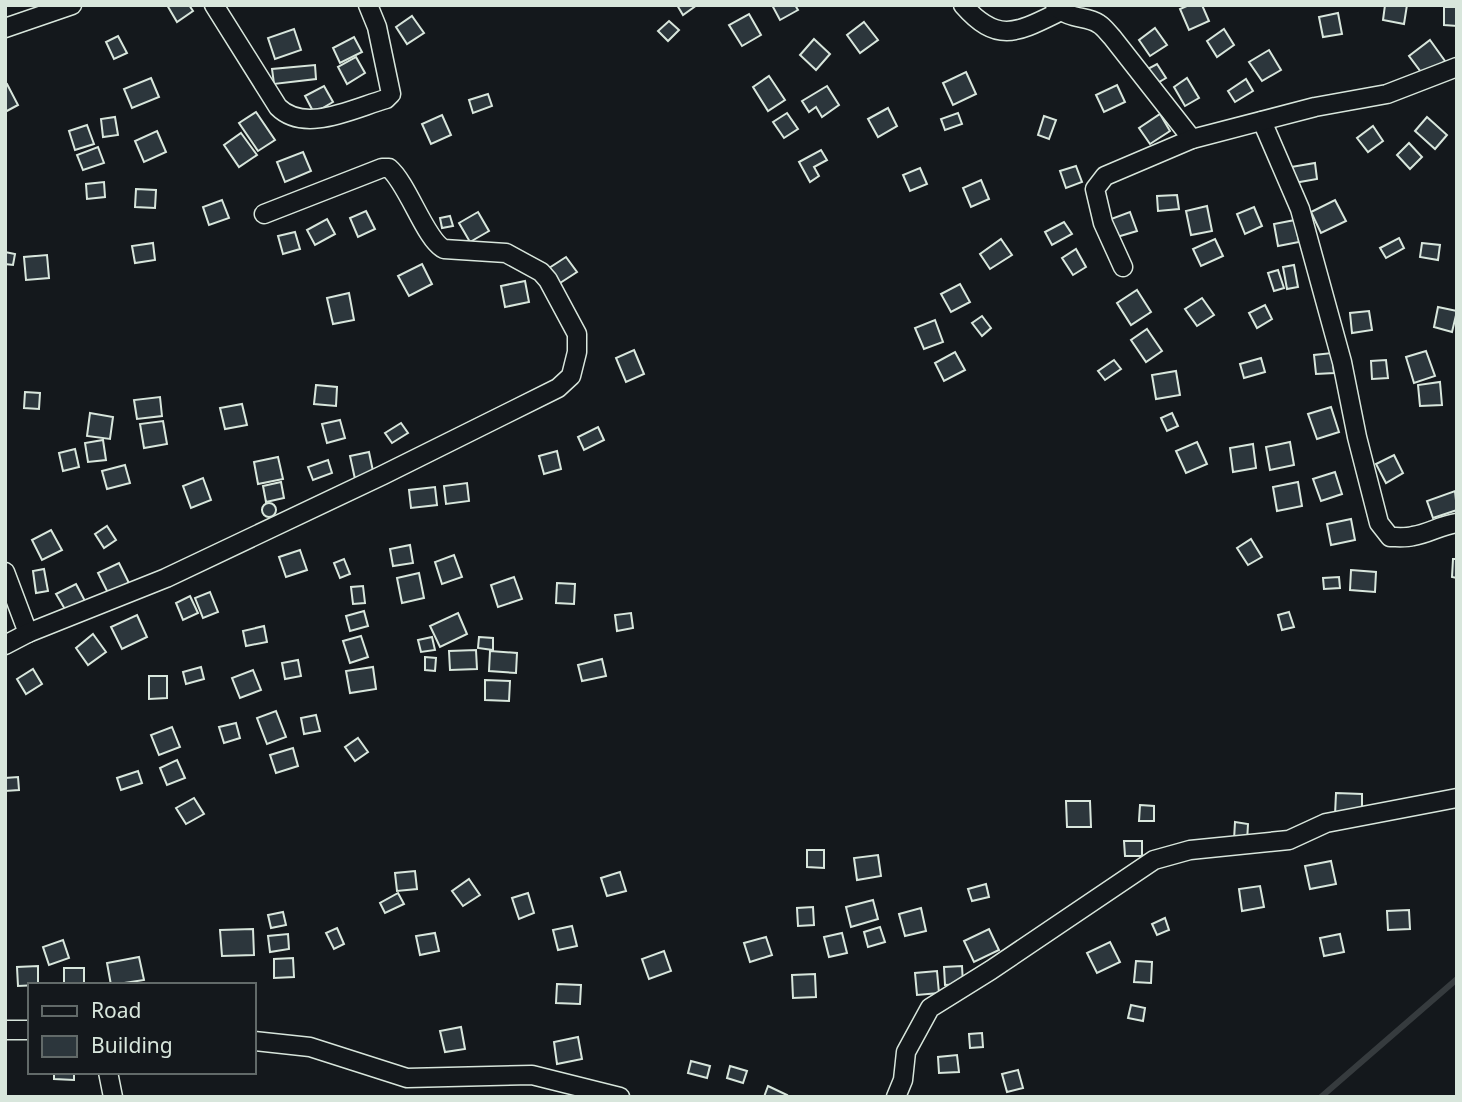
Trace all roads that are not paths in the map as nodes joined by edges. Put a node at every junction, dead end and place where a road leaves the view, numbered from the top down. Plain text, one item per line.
1 (72, 5) edge
2 (214, 5) edge
3 (368, 5) edge
4 (963, 5) edge
5 (1058, 8) edge
6 (5, 28) edge
7 (1457, 67) edge
8 (1262, 121) junction
9 (1192, 139) junction
10 (264, 214) dead end
11 (1123, 267) dead end
12 (1457, 523) edge
13 (5, 572) edge
14 (28, 634) junction
15 (5, 645) edge
16 (1457, 798) edge
17 (5, 1030) edge
18 (28, 1030) edge
19 (256, 1041) edge
20 (108, 1074) edge
21 (113, 1097) edge
22 (620, 1097) edge
23 (896, 1097) edge

1 - 6 street
2 - 3 street
4 - 5 street
5 - 9 street
7 - 8 street
8 - 9 street
8 - 12 street
9 - 11 street
10 - 14 street
13 - 14 street
14 - 15 street
16 - 23 street
17 - 18 street
19 - 22 street
20 - 21 street

